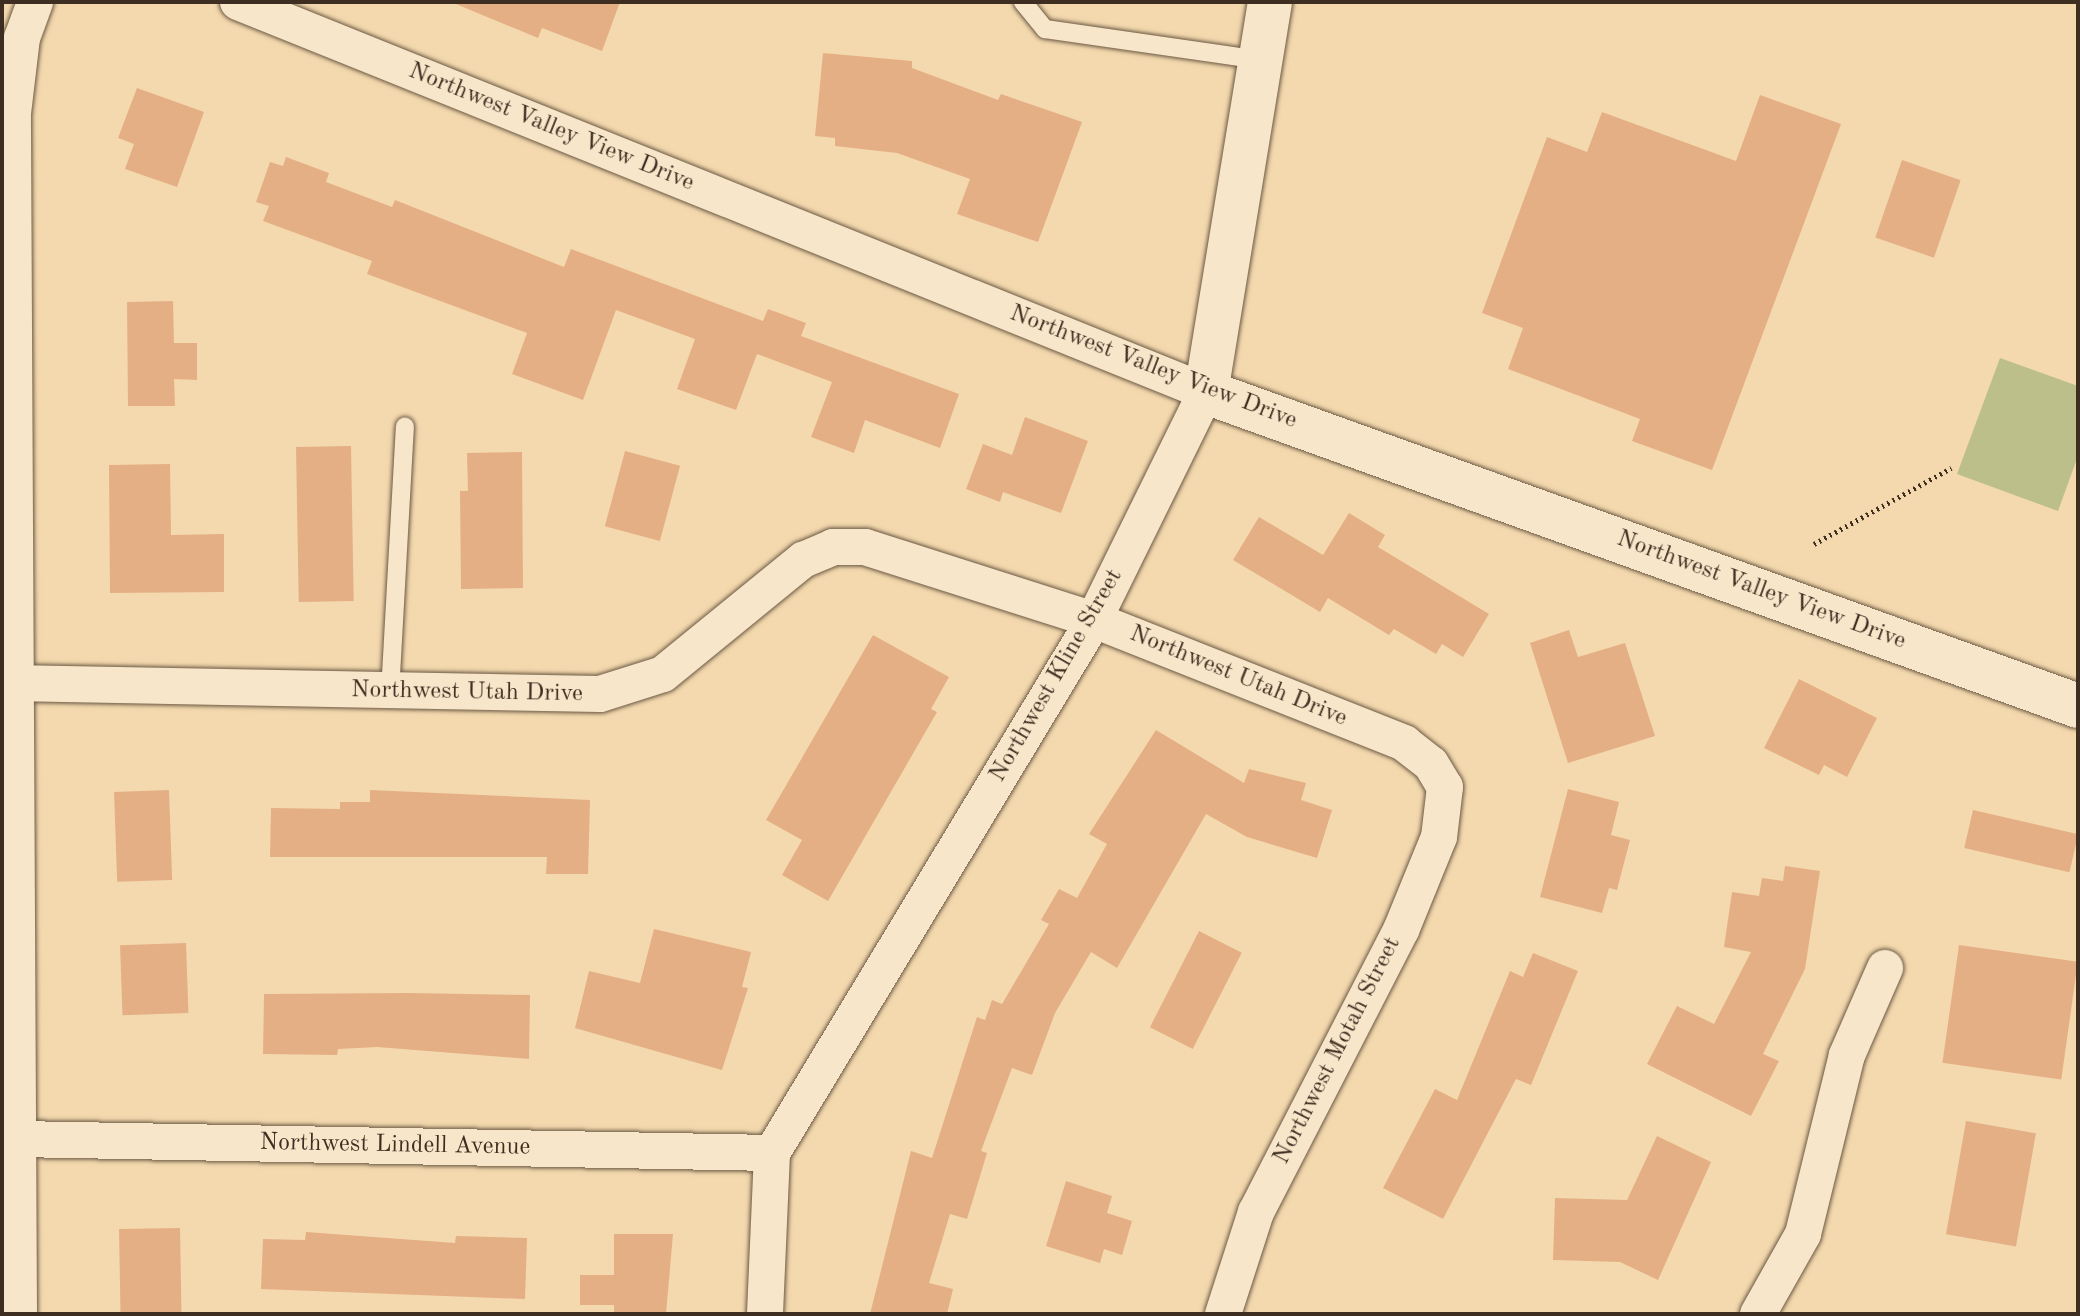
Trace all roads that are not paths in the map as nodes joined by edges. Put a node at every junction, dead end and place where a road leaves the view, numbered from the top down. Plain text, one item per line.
1 (35, 2) edge
2 (238, 2) edge
3 (1023, 2) edge
4 (1270, 2) edge
5 (1260, 60) junction
6 (1206, 392) junction
7 (405, 426) dead end
8 (1094, 620) junction
9 (11, 683) junction
10 (390, 693) junction
11 (2078, 706) edge
12 (1445, 787) joint
13 (1885, 968) dead end
14 (17, 1139) junction
15 (772, 1153) junction
16 (19, 1314) edge
17 (765, 1314) edge
18 (1223, 1314) edge
19 (1758, 1314) edge

1 - 9 street
2 - 6 street, Northwest Valley View Drive
3 - 5 lane
4 - 5 street, Northwest Kline Street
5 - 6 street, Northwest Kline Street
6 - 8 street, Northwest Kline Street
6 - 11 street, Northwest Valley View Drive
7 - 10 lane
8 - 10 street, Northwest Utah Drive
8 - 12 street, Northwest Utah Drive
8 - 15 street, Northwest Kline Street
9 - 10 street, Northwest Utah Drive
9 - 14 street
12 - 18 street, Northwest Motah Street
13 - 19 street
14 - 15 street, Northwest Lindell Avenue
14 - 16 street
15 - 17 street, Northwest Kline Street

